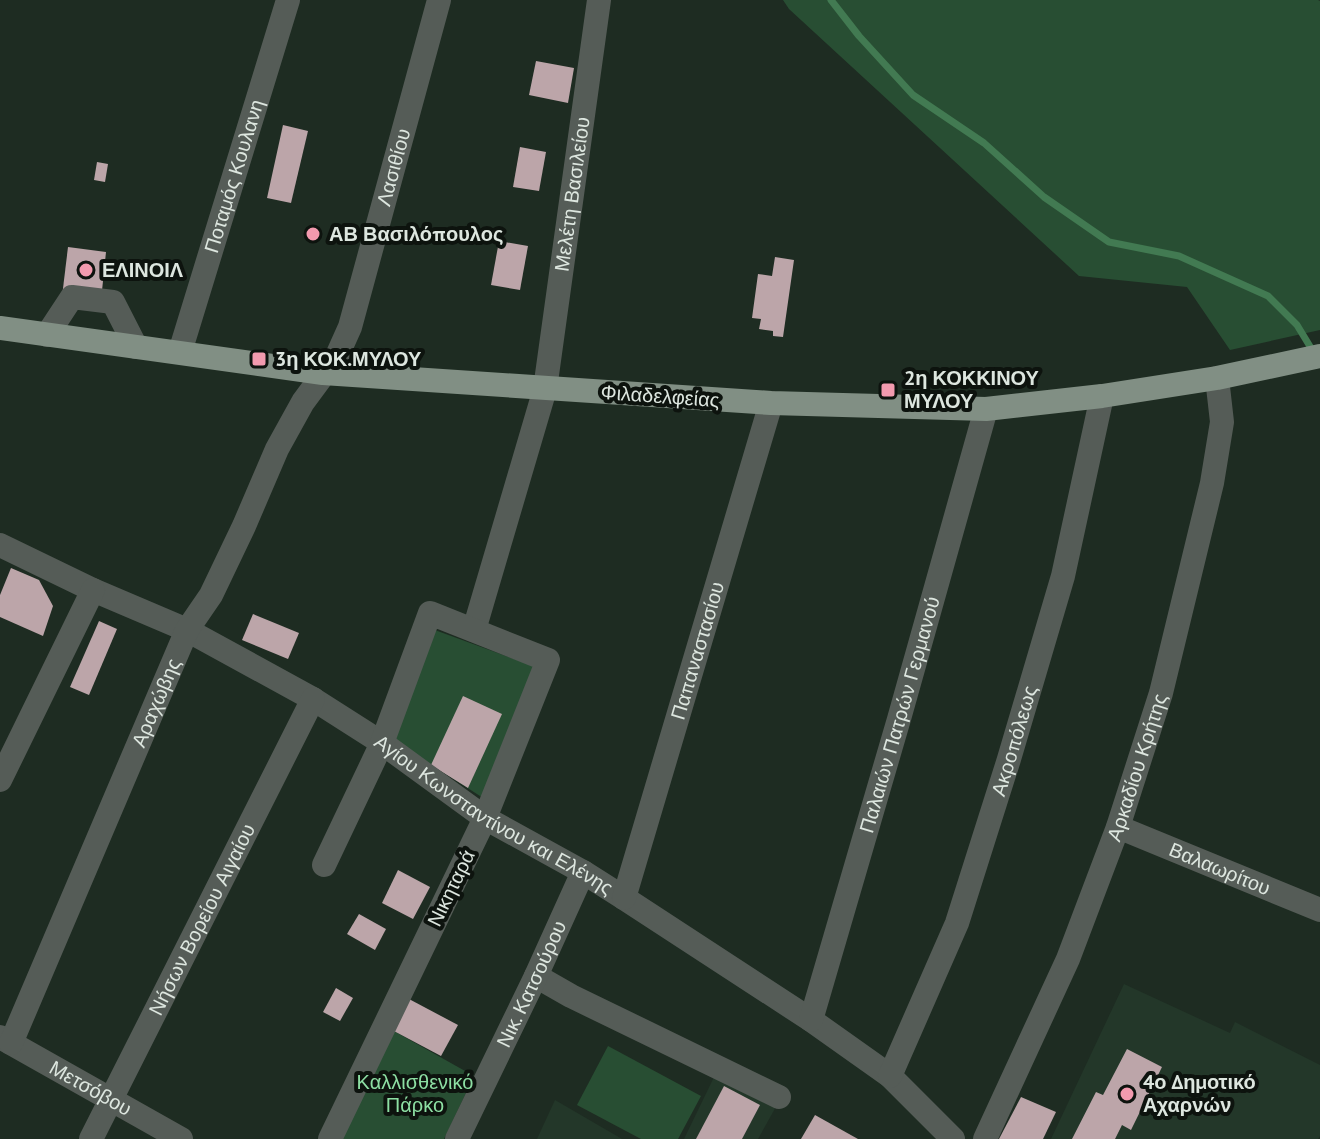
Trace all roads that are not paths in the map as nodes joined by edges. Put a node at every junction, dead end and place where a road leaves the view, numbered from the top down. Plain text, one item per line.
1 (288, 0) edge
2 (439, 0) edge
3 (599, 0) edge
4 (0, 328) edge
5 (47, 335) junction
6 (136, 347) junction
7 (180, 352) junction
8 (1320, 356) edge
9 (323, 373) junction
10 (1217, 378) junction
11 (545, 389) junction
12 (1102, 396) junction
13 (771, 403) junction
14 (986, 409) junction
15 (0, 545) edge
16 (93, 590) junction
17 (187, 630) junction
18 (474, 630) junction
19 (313, 699) junction
20 (382, 743) junction
21 (0, 780) edge
22 (485, 818) junction
23 (1118, 827) junction
24 (324, 865) dead end
25 (583, 872) junction
26 (624, 898) junction
27 (1320, 910) edge
28 (536, 976) junction
29 (811, 1020) junction
30 (6, 1040) edge
31 (890, 1076) junction
32 (779, 1097) dead end
33 (111, 1098) junction
34 (91, 1139) edge
35 (181, 1139) edge
36 (330, 1139) edge
37 (457, 1139) edge
38 (953, 1139) edge
39 (985, 1139) edge

1 - 7 street, Ποταμός Κουλανη
2 - 9 street, Λασιθίου
3 - 11 street, Μελέτη Βασιλείου
4 - 5 main road, Φιλαδελφείας
5 - 6 main road, Φιλαδελφείας
5 - 6 street
6 - 7 main road, Φιλαδελφείας
7 - 9 main road, Φιλαδελφείας
8 - 10 main road, Φιλαδελφείας
9 - 11 main road, Φιλαδελφείας
9 - 17 street, Αραχώβης
10 - 12 main road, Φιλαδελφείας
10 - 23 street, Αρκαδίου Κρήτης
11 - 13 main road, Φιλαδελφείας
11 - 18 street
12 - 14 main road, Φιλαδελφείας
12 - 31 street, Ακροπόλεως
13 - 14 main road, Φιλαδελφείας
13 - 26 street, Παπαναστασίου
14 - 29 street, Παλαιών Πατρών Γερμανού
15 - 16 street, Αγίου Κωνσταντίνου και Ελένης
16 - 17 street, Αγίου Κωνσταντίνου και Ελένης
16 - 21 street
17 - 19 street, Αγίου Κωνσταντίνου και Ελένης
17 - 30 street, Αραχώβης
18 - 20 street, Νικηταρά
18 - 22 street, Νικηταρά
19 - 20 street, Αγίου Κωνσταντίνου και Ελένης
19 - 33 street, Νήσων Βορείου Αιγαίου
20 - 22 street, Αγίου Κωνσταντίνου και Ελένης
20 - 24 street
22 - 25 street, Αγίου Κωνσταντίνου και Ελένης
22 - 36 street, Νικηταρά
23 - 27 street, Βαλαωρίτου
23 - 39 street, Αρκαδίου Κρήτης
25 - 26 street, Αγίου Κωνσταντίνου και Ελένης
25 - 28 street, Νικ. Κατσούρου
26 - 29 street, Αγίου Κωνσταντίνου και Ελένης
28 - 32 street
28 - 37 street, Νικ. Κατσούρου
29 - 31 street, Αγίου Κωνσταντίνου και Ελένης
30 - 33 street, Μετσόβου
31 - 38 street, Αγίου Κωνσταντίνου και Ελένης
33 - 34 street, Νήσων Βορείου Αιγαίου
33 - 35 street, Μετσόβου

